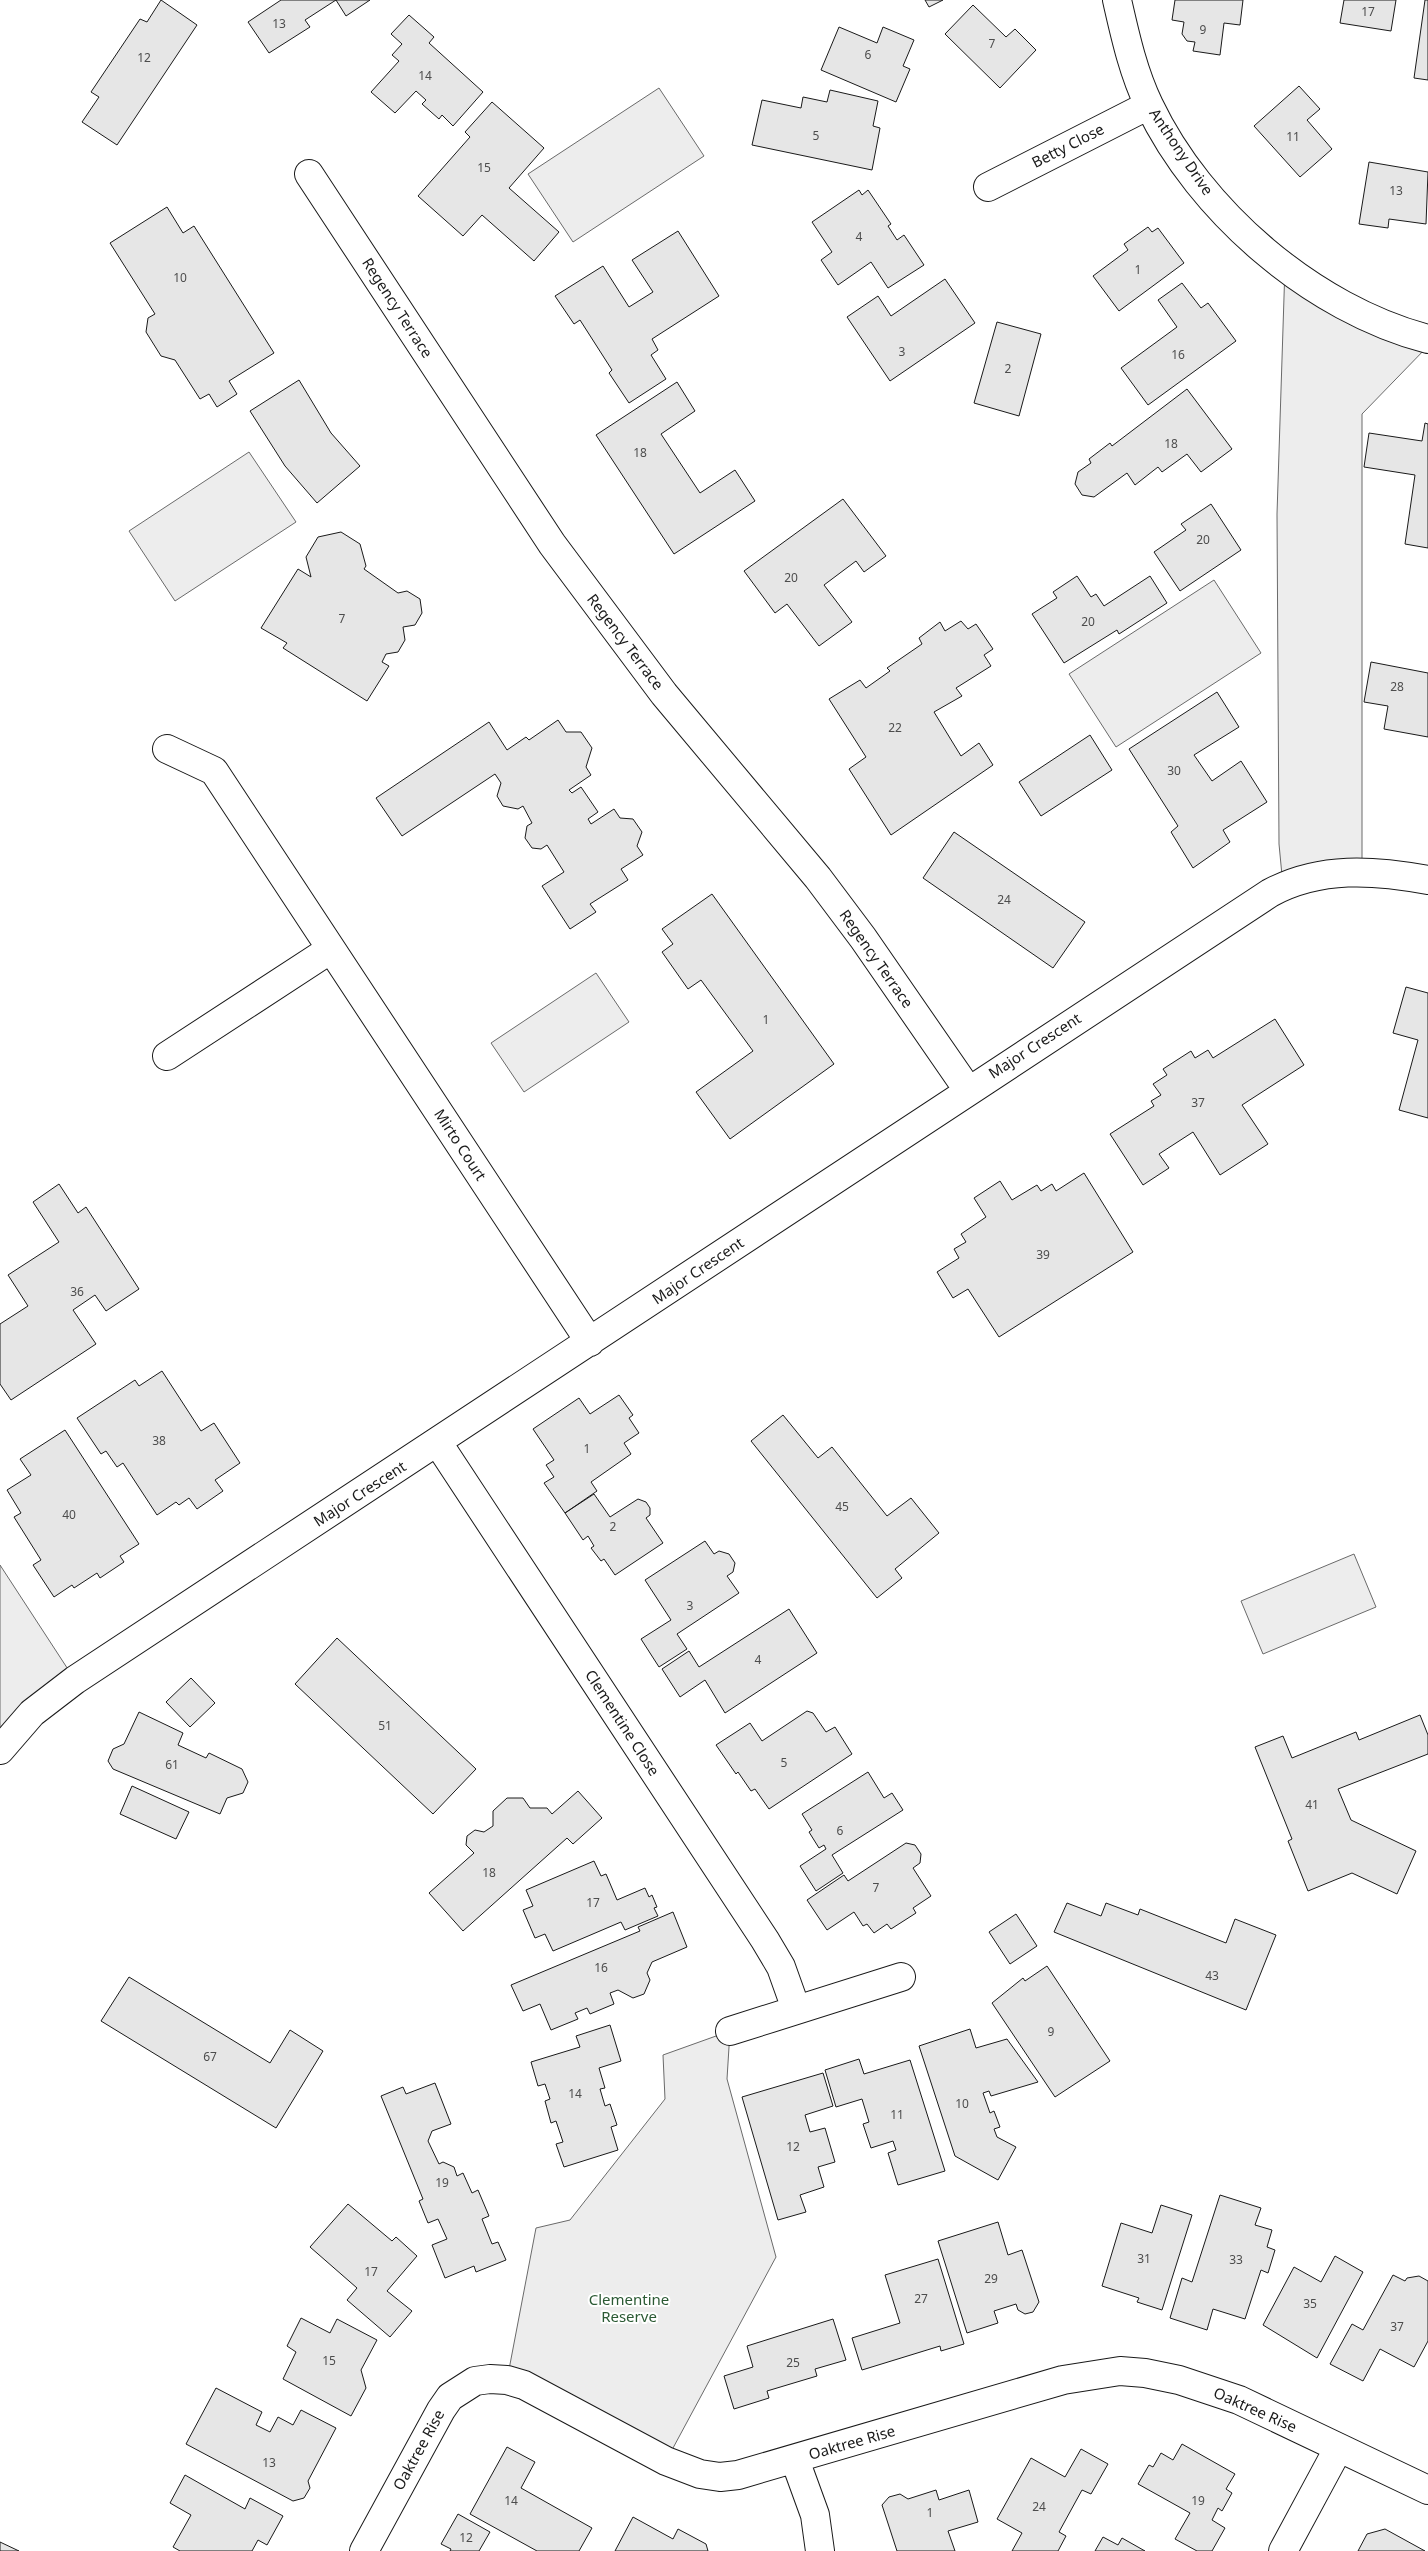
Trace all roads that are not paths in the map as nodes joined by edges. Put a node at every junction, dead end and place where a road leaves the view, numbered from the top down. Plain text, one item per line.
1 (1117, 0) edge
2 (1148, 105) junction
3 (309, 174) dead end
4 (988, 187) dead end
5 (1428, 339) edge
6 (167, 749) dead end
7 (1428, 880) edge
8 (331, 949) junction
9 (167, 1056) dead end
10 (968, 1090) junction
11 (590, 1342) junction
12 (438, 1443) junction
13 (0, 1750) edge
14 (901, 1977) dead end
15 (796, 2009) junction
16 (730, 2031) dead end
17 (1338, 2449) junction
18 (795, 2460) junction
19 (1428, 2490) edge
20 (364, 2551) edge
21 (820, 2551) edge
22 (1283, 2551) edge

1 - 2 street, Anthony Drive
2 - 4 street, Betty Close
2 - 5 street, Anthony Drive
3 - 10 street, Regency Terrace
6 - 8 street, Mirto Court
7 - 10 street, Major Crescent
8 - 9 street
8 - 11 street, Mirto Court
10 - 11 street, Major Crescent
11 - 12 street, Major Crescent
12 - 13 street, Major Crescent
12 - 15 street, Clementine Close
14 - 15 street
15 - 16 street
17 - 18 street, Oaktree Rise
17 - 19 street, Oaktree Rise
17 - 22 street
18 - 20 street, Oaktree Rise
18 - 21 street

